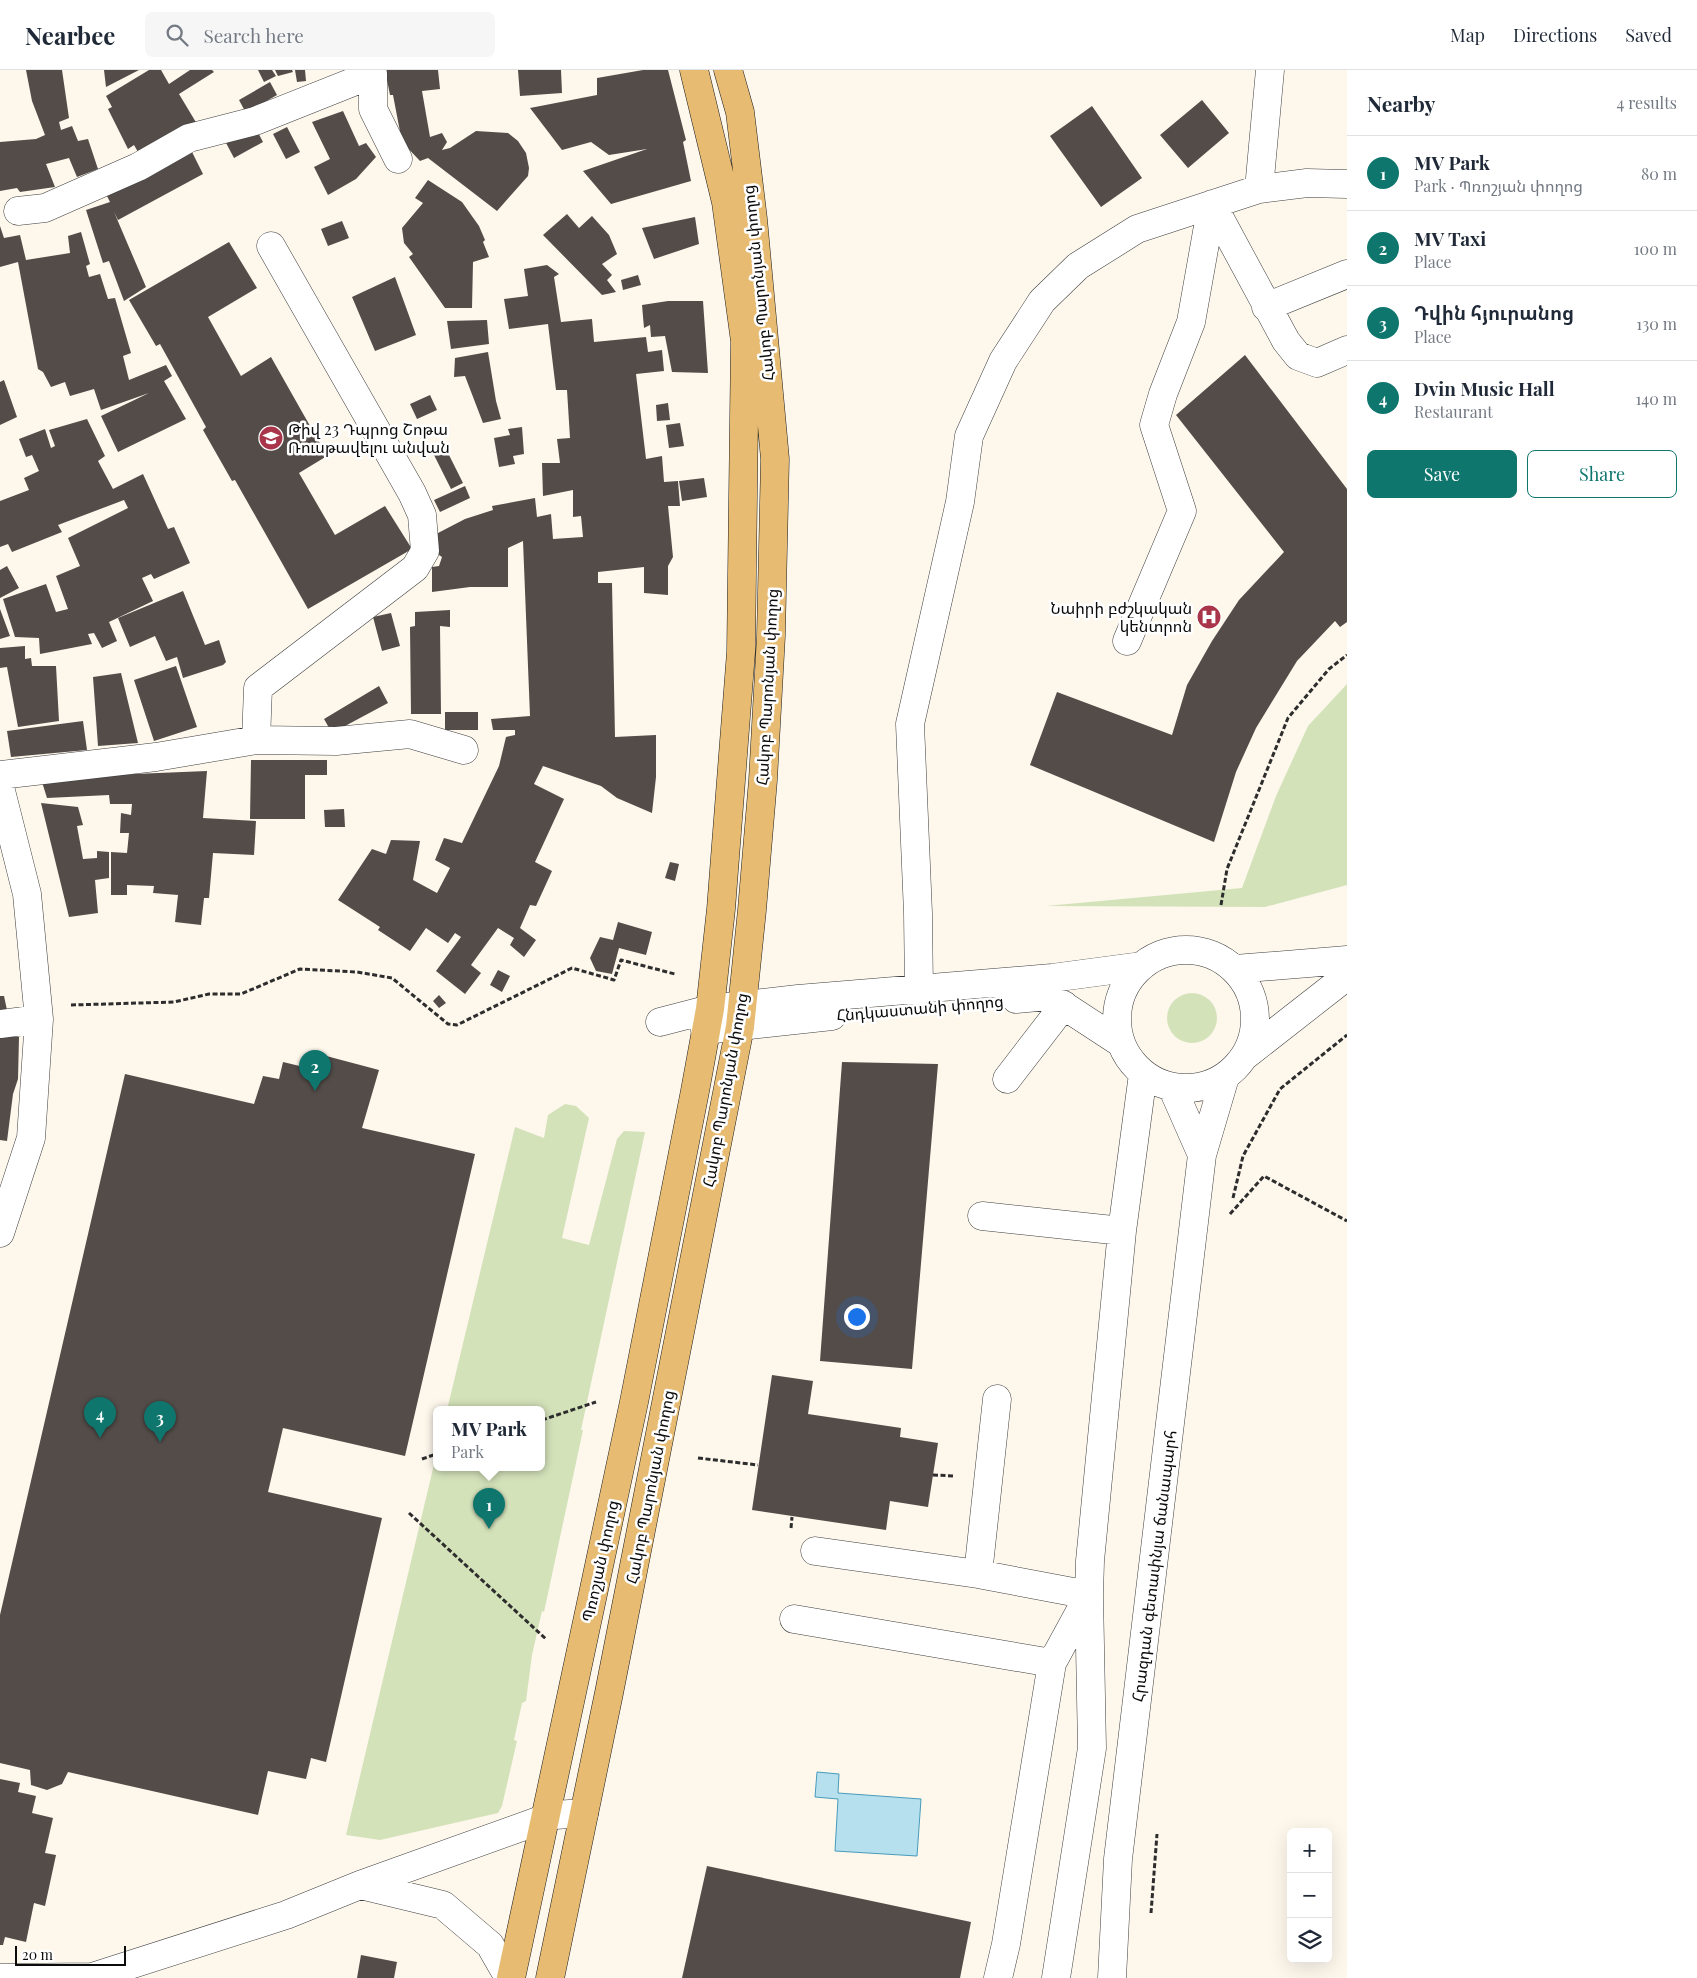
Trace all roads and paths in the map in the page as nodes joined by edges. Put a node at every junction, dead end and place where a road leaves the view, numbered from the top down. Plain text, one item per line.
1 (694, 70) edge
2 (728, 70) edge
3 (1270, 70) edge
4 (372, 72) edge
5 (398, 158) dead end
6 (1347, 184) edge
7 (1259, 189) junction
8 (1212, 204) junction
9 (18, 212) dead end
10 (271, 246) dead end
11 (1347, 274) edge
12 (1266, 307) junction
13 (1347, 350) edge
14 (1127, 642) dead end
15 (1347, 655) edge
16 (256, 740) junction
17 (464, 750) dead end
18 (0, 775) edge
19 (0, 787) edge
20 (1221, 905) dead end
21 (1347, 960) edge
22 (1142, 966) junction
23 (1235, 969) junction
24 (675, 974) dead end
25 (1347, 976) edge
26 (919, 991) junction
27 (1064, 1004) junction
28 (741, 1016) junction
29 (39, 1020) junction
30 (708, 1020) junction
31 (660, 1022) dead end
32 (0, 1024) edge
33 (1347, 1034) edge
34 (1121, 1043) junction
35 (1246, 1056) junction
36 (1143, 1074) junction
37 (1225, 1077) junction
38 (1008, 1079) dead end
39 (1172, 1087) junction
40 (1202, 1155) junction
41 (982, 1216) dead end
42 (1347, 1221) edge
43 (1122, 1231) junction
44 (0, 1233) edge
45 (997, 1399) dead end
46 (596, 1402) dead end
47 (634, 1402) joint
48 (545, 1419) edge
49 (433, 1455) edge
50 (698, 1458) dead end
51 (422, 1459) dead end
52 (758, 1465) dead end
53 (933, 1475) dead end
54 (960, 1476) dead end
55 (409, 1513) dead end
56 (816, 1552) dead end
57 (978, 1574) junction
58 (1090, 1595) junction
59 (794, 1619) dead end
60 (546, 1639) dead end
61 (1052, 1663) junction
62 (584, 1813) junction
63 (546, 1818) junction
64 (360, 1885) junction
65 (0, 1978) edge
66 (510, 1978) edge
67 (550, 1978) edge
68 (998, 1978) edge
69 (1056, 1978) edge
70 (1112, 1978) edge

1 - 30 main road, Հակոբ Պարոնյան փողոց
2 - 28 main road, Հակոբ Պարոնյան փողոց
3 - 7 street
4 - 5 street
4 - 9 street
6 - 7 street
7 - 8 street
8 - 12 street
8 - 14 street
8 - 26 street
10 - 16 street
11 - 12 street
12 - 13 street
15 - 20 path
16 - 17 street
16 - 18 street
19 - 29 street
21 - 23 street
22 - 23 street
22 - 26 street, Հնդկաստանի փողոց
22 - 34 street
23 - 35 street
24 - 29 path
25 - 35 street
26 - 28 street, Հնդկաստանի փողոց
27 - 28 street, Հնդկաստանի փողոց
27 - 34 street, Հնդկաստանի փողոց
27 - 38 street
28 - 30 street
28 - 62 main road, Հակոբ Պարոնյան փողոց
29 - 32 street
29 - 44 street
30 - 31 street
30 - 47 main road, Հակոբ Պարոնյան փողոց
33 - 42 path
34 - 36 street
35 - 37 street
36 - 39 street
36 - 43 street
37 - 39 street
37 - 40 street, Հրազդան գետափնյա ճանապարհ
39 - 40 street
40 - 70 street, Հրազդան գետափնյա ճանապարհ
41 - 43 street
43 - 58 street
45 - 57 street
46 - 48 path
47 - 63 main road, Պռոշյան փողոց
49 - 51 path
50 - 52 path
53 - 54 path
55 - 60 path
56 - 57 street
57 - 58 street
58 - 61 street
58 - 69 street
59 - 61 street
61 - 68 street
62 - 63 street
62 - 67 main road, Հակոբ Պարոնյան փողոց
63 - 64 street
63 - 66 main road
64 - 65 street
64 - 66 street

